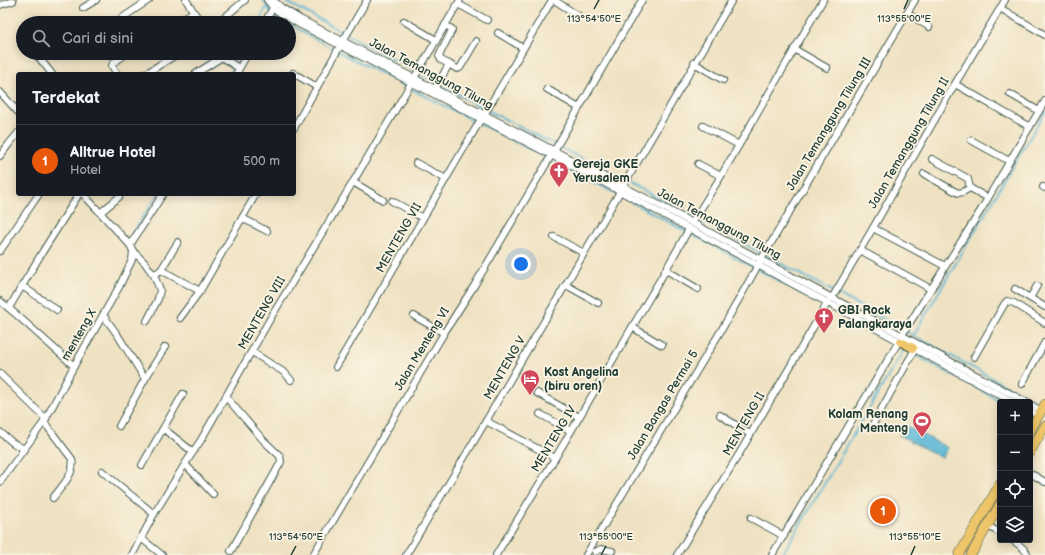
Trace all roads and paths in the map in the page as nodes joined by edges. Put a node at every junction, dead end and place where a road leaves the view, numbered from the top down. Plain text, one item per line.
1 (96, 0) edge
2 (149, 0) edge
3 (186, 0) edge
4 (245, 0) edge
5 (267, 0) edge
6 (367, 0) edge
7 (553, 0) edge
8 (732, 0) edge
9 (823, 0) edge
10 (915, 0) edge
11 (1005, 0) edge
12 (13, 1) edge
13 (640, 1) edge
14 (459, 2) edge
15 (275, 3) edge
16 (0, 5) edge
17 (83, 8) dead end
18 (1000, 8) junction
19 (193, 12) junction
20 (907, 13) junction
21 (125, 16) edge
22 (187, 16) edge
23 (196, 16) edge
24 (226, 16) edge
25 (268, 16) edge
26 (294, 16) edge
27 (579, 16) dead end
28 (296, 17) edge
29 (487, 20) dead end
30 (404, 21) dead end
31 (445, 25) junction
32 (929, 27) dead end
33 (498, 33) dead end
34 (1045, 35) edge
35 (436, 40) junction
36 (476, 41) dead end
37 (342, 44) junction
38 (523, 48) junction
39 (794, 49) junction
40 (41, 60) edge
41 (118, 60) edge
42 (168, 60) edge
43 (214, 60) edge
44 (226, 60) edge
45 (244, 60) edge
46 (694, 63) junction
47 (449, 64) junction
48 (827, 68) dead end
49 (238, 71) edge
50 (50, 72) edge
51 (116, 72) edge
52 (148, 72) edge
53 (198, 72) edge
54 (296, 75) edge
55 (412, 80) junction
56 (723, 80) dead end
57 (955, 84) junction
58 (317, 87) junction
59 (435, 89) junction
60 (547, 89) dead end
61 (0, 92) edge
62 (1010, 94) dead end
63 (1045, 101) edge
64 (579, 108) junction
65 (16, 110) edge
66 (1039, 111) junction
67 (482, 117) junction
68 (296, 124) edge
69 (703, 126) dead end
70 (1030, 127) junction
71 (16, 135) edge
72 (971, 140) dead end
73 (739, 145) junction
74 (553, 153) junction
75 (0, 156) edge
76 (932, 159) dead end
77 (1009, 161) junction
78 (416, 163) dead end
79 (698, 164) dead end
80 (924, 174) dead end
81 (721, 176) junction
82 (446, 180) junction
83 (353, 182) junction
84 (970, 188) junction
85 (622, 189) junction
86 (38, 196) edge
87 (78, 196) edge
88 (85, 196) edge
89 (159, 196) edge
90 (255, 196) edge
91 (119, 197) dead end
92 (988, 198) junction
93 (384, 200) dead end
94 (392, 201) dead end
95 (100, 213) junction
96 (242, 218) junction
97 (423, 218) junction
98 (691, 226) junction
99 (873, 228) junction
100 (267, 231) dead end
101 (554, 237) dead end
102 (178, 242) dead end
103 (132, 248) junction
104 (860, 250) junction
105 (0, 251) edge
106 (584, 253) junction
107 (760, 263) junction
108 (945, 266) junction
109 (161, 270) junction
110 (666, 270) junction
111 (153, 273) junction
112 (566, 285) junction
113 (22, 286) junction
114 (1037, 286) dead end
115 (698, 289) dead end
116 (931, 289) junction
117 (1015, 289) dead end
118 (200, 291) junction
119 (1030, 298) junction
120 (830, 300) junction
121 (0, 301) edge
122 (598, 303) dead end
123 (9, 308) junction
124 (1045, 308) edge
125 (57, 310) dead end
126 (103, 316) junction
127 (414, 316) dead end
128 (180, 318) dead end
129 (147, 321) dead end
130 (1045, 323) edge
131 (632, 327) junction
132 (444, 333) junction
133 (902, 339) junction
134 (1045, 342) edge
135 (662, 346) dead end
136 (164, 347) dead end
137 (914, 347) junction
138 (252, 352) junction
139 (974, 357) dead end
140 (74, 366) junction
141 (953, 366) junction
142 (336, 367) dead end
143 (0, 374) edge
144 (145, 379) junction
145 (291, 380) dead end
146 (1022, 384) dead end
147 (537, 393) dead end
148 (183, 394) dead end
149 (226, 397) junction
150 (1008, 399) edge
151 (1020, 399) edge
152 (1033, 406) edge
153 (1042, 410) edge
154 (540, 414) dead end
155 (720, 416) dead end
156 (579, 417) junction
157 (45, 420) junction
158 (486, 421) junction
159 (120, 426) dead end
160 (872, 426) dead end
161 (1033, 426) edge
162 (1045, 426) edge
163 (164, 429) junction
164 (571, 431) junction
165 (0, 432) edge
166 (750, 434) junction
167 (1033, 447) edge
168 (24, 449) junction
169 (193, 452) junction
170 (555, 458) junction
171 (185, 464) junction
172 (142, 465) dead end
173 (102, 471) dead end
174 (1033, 475) edge
175 (0, 482) edge
176 (1045, 482) edge
177 (997, 489) edge
178 (213, 494) dead end
179 (53, 498) dead end
180 (998, 507) edge
181 (154, 514) junction
182 (751, 518) dead end
183 (988, 526) junction
184 (997, 531) edge
185 (784, 536) junction
186 (141, 538) junction
187 (1016, 543) edge
188 (231, 551) dead end
189 (612, 551) dead end
190 (592, 553) edge
191 (973, 554) edge
192 (132, 555) edge
193 (162, 555) edge
194 (313, 555) edge
195 (406, 555) edge
196 (496, 555) edge
197 (677, 555) edge
198 (772, 555) edge
199 (959, 555) edge
200 (1028, 555) edge

1 - 17 street
2 - 21 street
3 - 19 street
4 - 24 street
5 - 15 street, Jalan Temanggung Tilung
6 - 37 street
7 - 27 street
7 - 38 street, MENTENG VII
8 - 46 street, MENTENG V
9 - 39 street, MENTENG IV
10 - 20 street, Jalan Temanggung Tilung III
11 - 18 street, Jalan Temanggung Tilung II
12 - 16 street
13 - 64 street, Jalan Menteng VI
14 - 29 street
14 - 31 street, MENTENG VIII
15 - 25 street
15 - 26 street, Jalan Temanggung Tilung
18 - 34 street
18 - 57 street, Jalan Temanggung Tilung II
19 - 22 street
19 - 23 street
20 - 32 street
20 - 107 street, Jalan Temanggung Tilung III
28 - 37 street, Jalan Temanggung Tilung
30 - 35 street
31 - 35 street, MENTENG VIII
31 - 47 street
33 - 38 street
35 - 55 street, MENTENG VIII
36 - 47 street
37 - 55 street, Jalan Temanggung Tilung
37 - 58 street
38 - 67 street, MENTENG VII
39 - 48 street
39 - 73 street, MENTENG IV
40 - 50 street
41 - 51 street
42 - 52 street
43 - 53 street
44 - 49 street
45 - 49 street
46 - 56 street
46 - 85 street, MENTENG V
47 - 59 street
54 - 58 street
55 - 59 street, Jalan Temanggung Tilung
55 - 67 street
55 - 83 street, MENTENG VIII
57 - 70 street
57 - 99 street, Jalan Temanggung Tilung II
58 - 68 street
59 - 67 street, Jalan Temanggung Tilung
60 - 64 street
61 - 65 street
62 - 66 street
63 - 66 street
64 - 74 street, Jalan Menteng VI
66 - 70 street
67 - 74 street, Jalan Temanggung Tilung
67 - 82 street, MENTENG VII
69 - 73 street
70 - 77 street
71 - 75 street
72 - 77 street
73 - 81 street, MENTENG IV
74 - 85 street, Jalan Temanggung Tilung
74 - 132 street, Jalan Menteng VI
76 - 84 street
77 - 92 street
78 - 82 street
79 - 81 street
80 - 84 street
81 - 98 street, MENTENG IV
82 - 97 street, MENTENG VII
83 - 93 street
83 - 138 street, MENTENG VIII
84 - 92 street
85 - 98 street, Jalan Temanggung Tilung
85 - 106 street, MENTENG V
86 - 105 street
87 - 113 street
88 - 95 street
89 - 103 street, menteng X
90 - 96 street
91 - 95 street
92 - 108 street
94 - 97 street
95 - 103 street
96 - 100 street
96 - 118 street
97 - 142 street, MENTENG VII
98 - 107 street, Jalan Temanggung Tilung
98 - 110 street, MENTENG IV
99 - 104 street, Jalan Temanggung Tilung II
99 - 108 street
101 - 106 street
102 - 109 street
103 - 111 street
103 - 126 street, menteng X
104 - 116 street
104 - 120 street, Jalan Temanggung Tilung II
106 - 112 street, MENTENG V
107 - 120 street, Jalan Temanggung Tilung
107 - 190 street, Jalan Bangas Permai 5
108 - 116 street
109 - 111 street
109 - 118 street
110 - 115 street
110 - 131 street, MENTENG IV
111 - 129 street
112 - 122 street
112 - 158 street, MENTENG V
113 - 123 street
113 - 125 street
114 - 119 street
116 - 133 street
117 - 119 street
118 - 128 street
119 - 124 street
120 - 133 street, Jalan Temanggung Tilung
120 - 166 street, MENTENG II
121 - 123 street
123 - 140 street
126 - 140 street, menteng X
126 - 144 street
127 - 132 street
130 - 139 street
131 - 135 street
131 - 156 street, MENTENG IV
132 - 194 street, Jalan Menteng VI
133 - 137 main road, Jalan Temanggung Tilung
133 - 185 street
134 - 146 street
136 - 144 street
137 - 141 street, Jalan Temanggung Tilung
137 - 160 street
138 - 145 street
138 - 149 street, MENTENG VIII
140 - 157 street, menteng X
141 - 150 street, Jalan Temanggung Tilung
141 - 151 street, Jalan Temanggung Tilung
143 - 157 street
144 - 159 street
147 - 156 street
148 - 163 street
149 - 169 street, MENTENG VIII
149 - 188 street
152 - 153 street
153 - 161 highway
154 - 164 street
155 - 166 street
156 - 164 street, MENTENG IV
157 - 168 street, menteng X
157 - 179 street
158 - 170 street
158 - 195 street, MENTENG V
162 - 167 highway
163 - 169 street
163 - 172 street
164 - 170 street, MENTENG IV
165 - 168 street
166 - 197 street, MENTENG II
168 - 175 street, menteng X
169 - 171 street, MENTENG VIII
170 - 196 street, MENTENG IV
171 - 178 street
171 - 181 street, MENTENG VIII
173 - 181 street
174 - 176 street
177 - 199 highway
180 - 183 highway
181 - 186 street, MENTENG VIII
182 - 185 street
183 - 184 street
183 - 191 highway
185 - 198 street
186 - 192 street, MENTENG VIII
186 - 193 street
187 - 200 street
189 - 190 street

